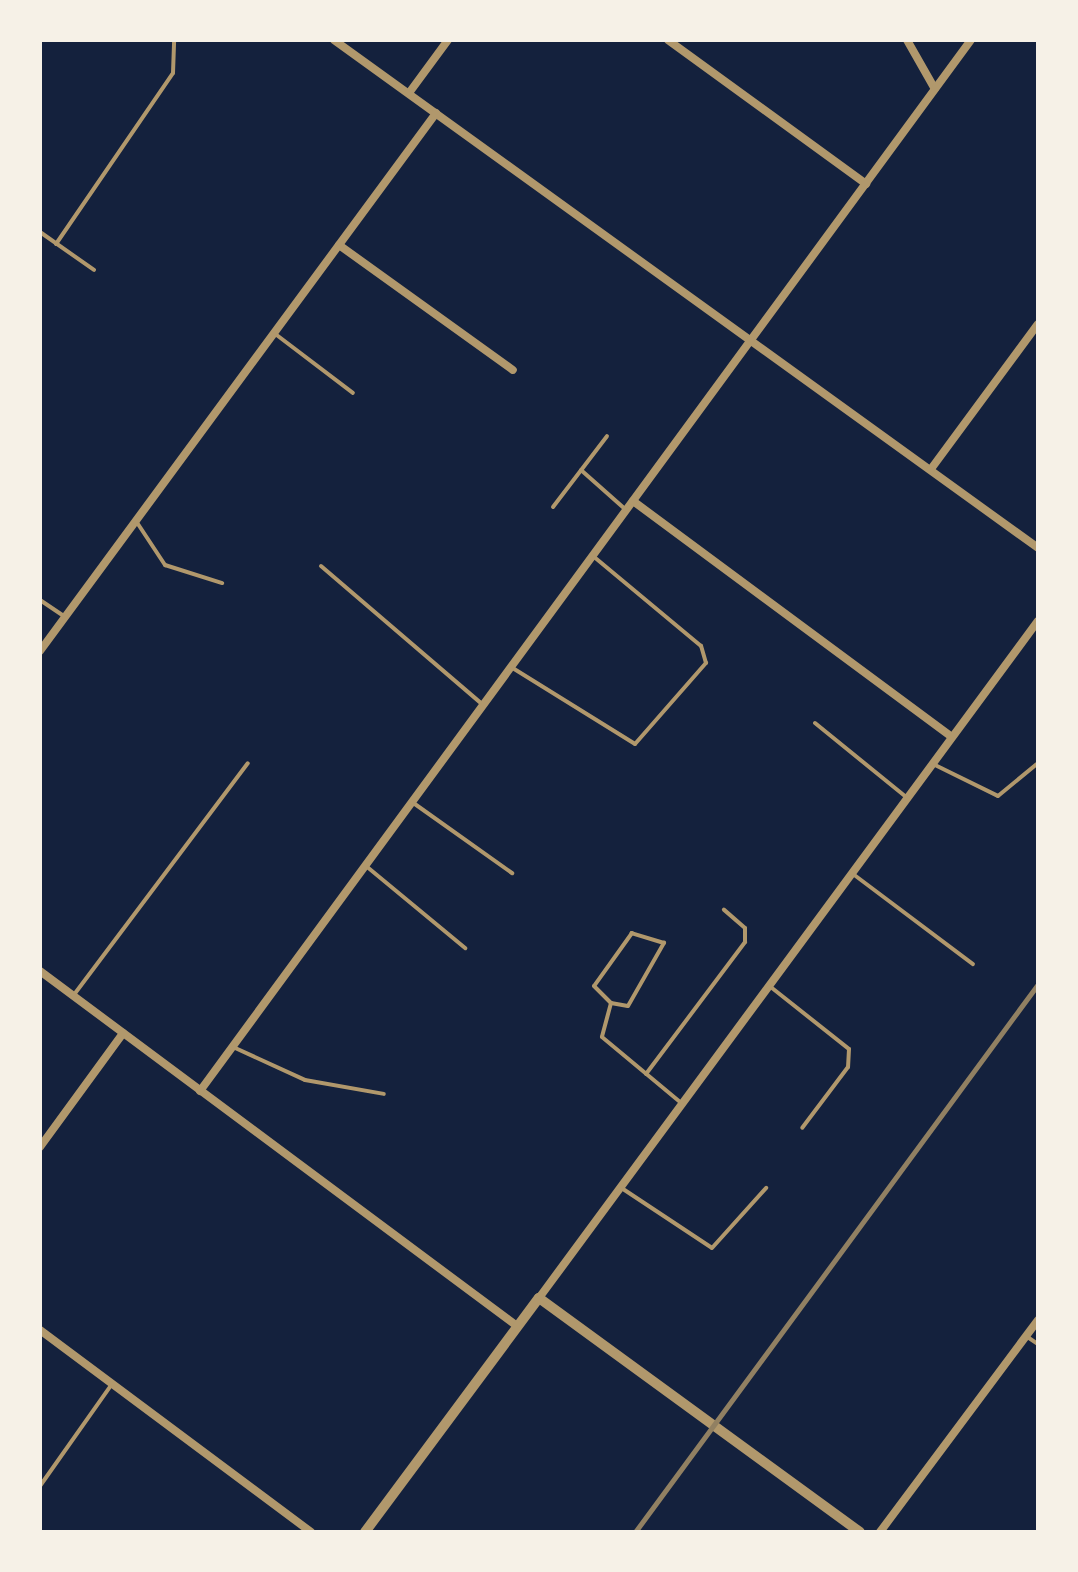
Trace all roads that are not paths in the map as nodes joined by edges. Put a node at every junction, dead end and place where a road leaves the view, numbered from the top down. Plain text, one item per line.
1 (174, 40) edge
2 (334, 40) edge
3 (448, 40) edge
4 (668, 40) edge
5 (907, 40) edge
6 (971, 40) edge
7 (936, 89) junction
8 (408, 93) junction
9 (436, 113) junction
10 (866, 184) junction
11 (40, 232) edge
12 (56, 244) junction
13 (339, 244) junction
14 (94, 270) dead end
15 (1038, 324) edge
16 (274, 333) junction
17 (752, 338) junction
18 (513, 370) dead end
19 (353, 393) dead end
20 (607, 436) dead end
21 (931, 469) junction
22 (581, 470) junction
23 (633, 501) junction
24 (553, 507) dead end
25 (626, 510) junction
26 (136, 521) junction
27 (1038, 548) edge
28 (593, 556) junction
29 (322, 566) dead end
30 (222, 584) dead end
31 (40, 600) edge
32 (65, 618) junction
33 (1038, 621) edge
34 (40, 651) edge
35 (511, 667) junction
36 (484, 705) junction
37 (815, 723) dead end
38 (950, 736) junction
39 (931, 762) junction
40 (248, 763) dead end
41 (1038, 763) edge
42 (906, 797) junction
43 (412, 802) junction
44 (366, 866) junction
45 (849, 871) junction
46 (512, 873) dead end
47 (724, 910) dead end
48 (465, 948) dead end
49 (972, 964) dead end
50 (40, 971) edge
51 (768, 985) junction
52 (73, 996) junction
53 (612, 1002) junction
54 (123, 1033) junction
55 (233, 1046) junction
56 (646, 1074) junction
57 (200, 1091) junction
58 (384, 1094) dead end
59 (681, 1104) junction
60 (802, 1128) dead end
61 (40, 1147) edge
62 (620, 1187) junction
63 (766, 1188) dead end
64 (539, 1298) junction
65 (1038, 1320) edge
66 (517, 1326) junction
67 (40, 1330) edge
68 (1026, 1336) junction
69 (1038, 1344) edge
70 (112, 1384) junction
71 (40, 1486) edge
72 (312, 1532) edge
73 (365, 1532) edge
74 (860, 1532) edge
75 (880, 1532) edge

1 - 12 lane
2 - 8 street
3 - 8 street
4 - 10 street
5 - 7 street
6 - 7 street
7 - 10 street
8 - 9 street
9 - 13 street
9 - 17 street
10 - 17 street
11 - 12 lane
12 - 14 lane
13 - 16 street
13 - 18 street
15 - 21 street
16 - 19 lane
16 - 26 street
17 - 21 street
17 - 23 street
20 - 22 lane
21 - 27 street
22 - 24 lane
22 - 25 lane
23 - 25 street
23 - 38 street
25 - 28 street
26 - 30 lane
26 - 32 street
28 - 35 street
28 - 35 lane
29 - 36 lane
31 - 32 lane
32 - 34 street
33 - 38 street
35 - 36 street
36 - 43 street
37 - 42 lane
38 - 39 street
39 - 41 lane
39 - 42 street
40 - 52 lane
42 - 45 street
43 - 44 street
43 - 46 lane
44 - 48 lane
44 - 55 street
45 - 49 lane
45 - 51 street
47 - 56 lane
50 - 52 street
51 - 59 street
51 - 60 lane
52 - 54 street
53 - 53 lane
53 - 56 lane
54 - 57 street
54 - 61 street
55 - 57 street
55 - 58 lane
56 - 59 lane
57 - 66 street
59 - 62 street
62 - 63 lane
62 - 64 street
64 - 66 street
64 - 74 street
65 - 68 street
66 - 73 street
67 - 70 street
68 - 69 lane
68 - 75 street
70 - 71 lane
70 - 72 street

